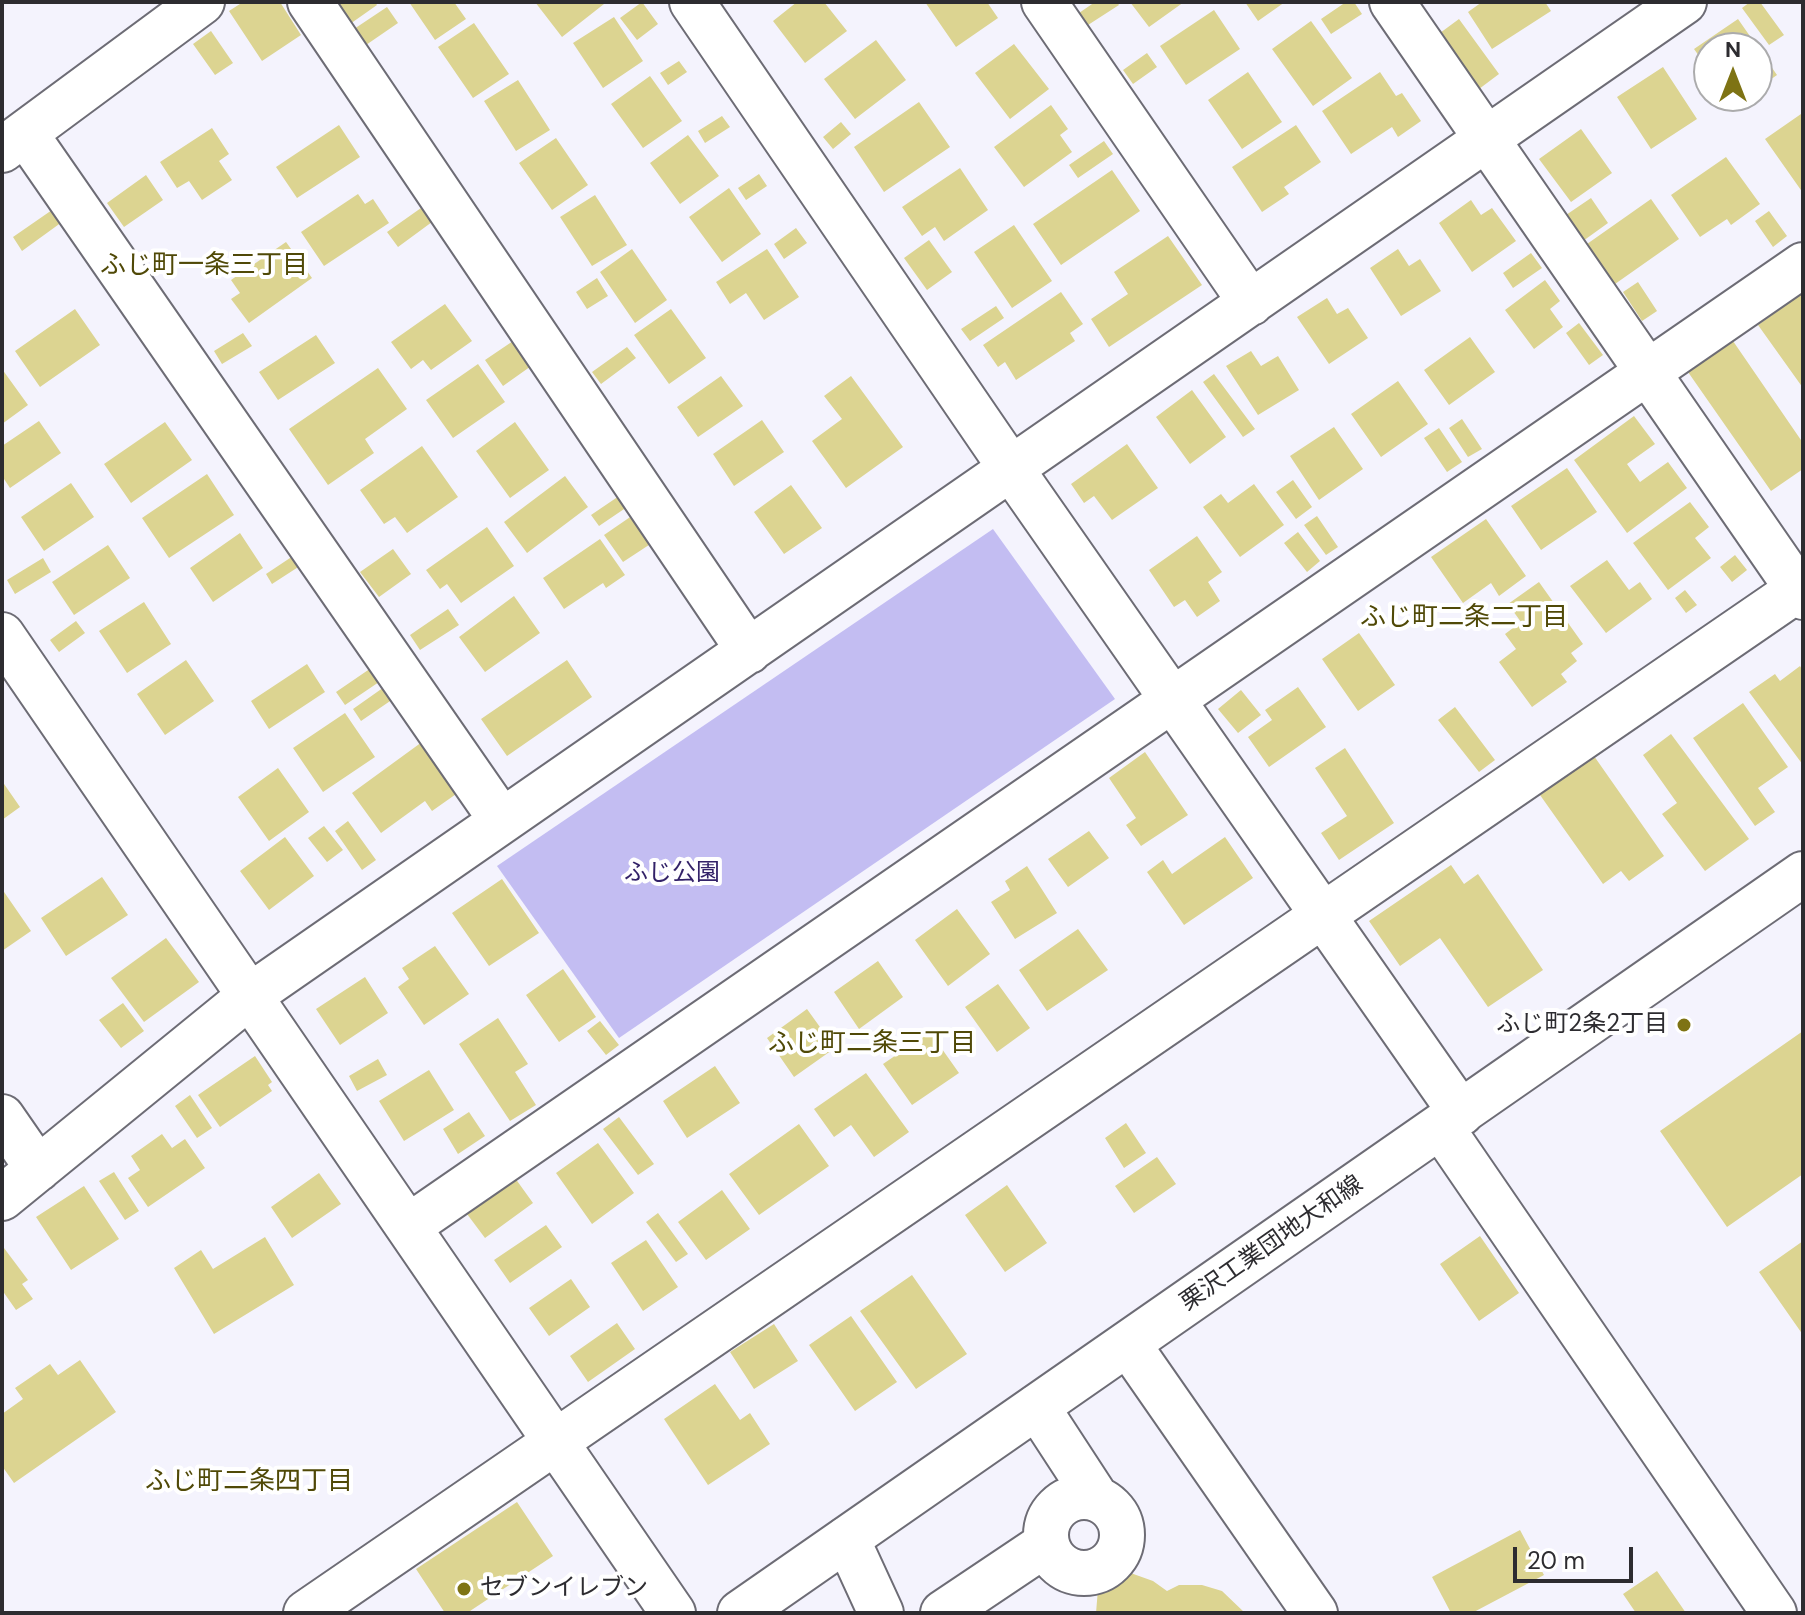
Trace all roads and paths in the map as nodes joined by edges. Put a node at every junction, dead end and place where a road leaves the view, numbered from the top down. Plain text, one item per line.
1 (202, 2) edge
2 (310, 2) edge
3 (692, 2) edge
4 (1044, 2) edge
5 (1392, 2) edge
6 (1684, 2) edge
7 (1488, 139) junction
8 (14, 141) edge
9 (1803, 265) edge
10 (1251, 303) junction
11 (1648, 372) junction
12 (1012, 470) junction
13 (1801, 591) edge
14 (2, 635) edge
15 (749, 651) junction
16 (1172, 700) junction
17 (502, 821) junction
18 (1803, 874) edge
19 (1323, 916) junction
20 (251, 995) junction
21 (2, 1117) edge
22 (1451, 1120) junction
23 (38, 1169) junction
24 (2, 1198) edge
25 (409, 1226) junction
26 (1128, 1344) junction
27 (1037, 1407) junction
28 (557, 1441) junction
29 (1097, 1499) junction
30 (847, 1539) junction
31 (1046, 1544) junction
32 (306, 1613) edge
33 (673, 1613) edge
34 (740, 1613) edge
35 (881, 1613) edge
36 (943, 1613) edge
37 (1315, 1613) edge
38 (1774, 1613) edge

1 - 8 street
2 - 15 street
3 - 12 street
4 - 10 street
5 - 7 street
6 - 7 street
7 - 10 street
7 - 11 street
8 - 17 street
9 - 11 street
10 - 12 street
11 - 13 street
11 - 16 street
12 - 15 street
12 - 16 street
13 - 19 street
14 - 20 street
15 - 17 street
16 - 19 street
16 - 25 street
17 - 20 street
18 - 22 street, 栗沢工業団地大和線
19 - 22 street
19 - 28 street
20 - 23 street
20 - 25 street
21 - 23 street
22 - 26 street, 栗沢工業団地大和線
22 - 38 street
23 - 24 street
25 - 28 street
26 - 27 street, 栗沢工業団地大和線
26 - 37 street
27 - 29 street
27 - 30 street, 栗沢工業団地大和線
28 - 32 street
28 - 33 street
29 - 31 street
29 - 31 street
30 - 34 street, 栗沢工業団地大和線
30 - 35 street
31 - 36 street

